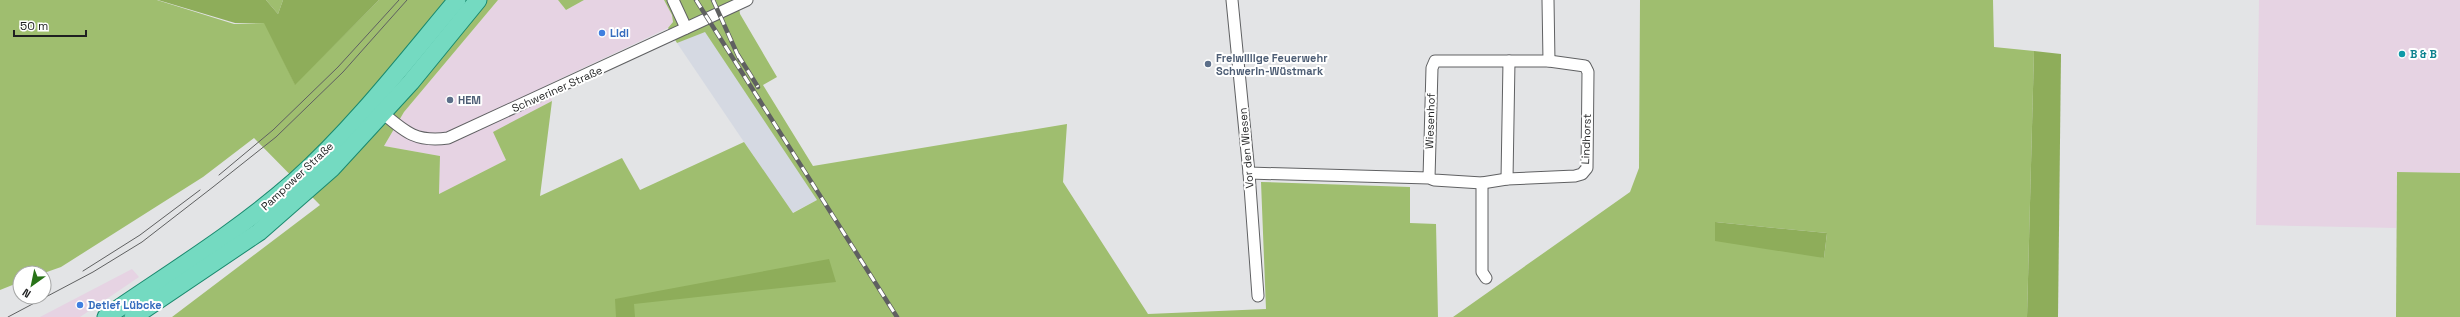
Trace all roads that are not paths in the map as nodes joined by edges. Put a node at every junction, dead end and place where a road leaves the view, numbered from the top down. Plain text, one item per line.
1 (457, 0) edge
2 (478, 0) edge
3 (672, 0) edge
4 (747, 0) edge
5 (1232, 0) edge
6 (1548, 0) edge
7 (686, 28) junction
8 (1509, 61) junction
9 (1549, 62) junction
10 (370, 103) junction
11 (384, 114) junction
12 (1249, 173) junction
13 (1429, 178) junction
14 (1507, 179) junction
15 (1482, 183) junction
16 (1486, 278) dead end
17 (1258, 296) dead end
18 (106, 317) edge
19 (133, 317) edge

1 - 10 main road, Pampower Straße
2 - 11 main road, Pampower Straße
3 - 7 street
4 - 7 street, Schweriner Straße
5 - 12 street, Vor den Wiesen
6 - 9 street
7 - 11 street, Schweriner Straße
8 - 9 street, Wiesenhof
8 - 13 street, Wiesenhof
8 - 14 street
9 - 14 street, Lindhorst
10 - 11 street, Schweriner Straße
10 - 18 main road, Pampower Straße
11 - 19 main road, Pampower Straße
12 - 13 street
12 - 17 street, Vor den Wiesen
13 - 15 street, Lindhorst
14 - 15 street, Lindhorst
15 - 16 street

